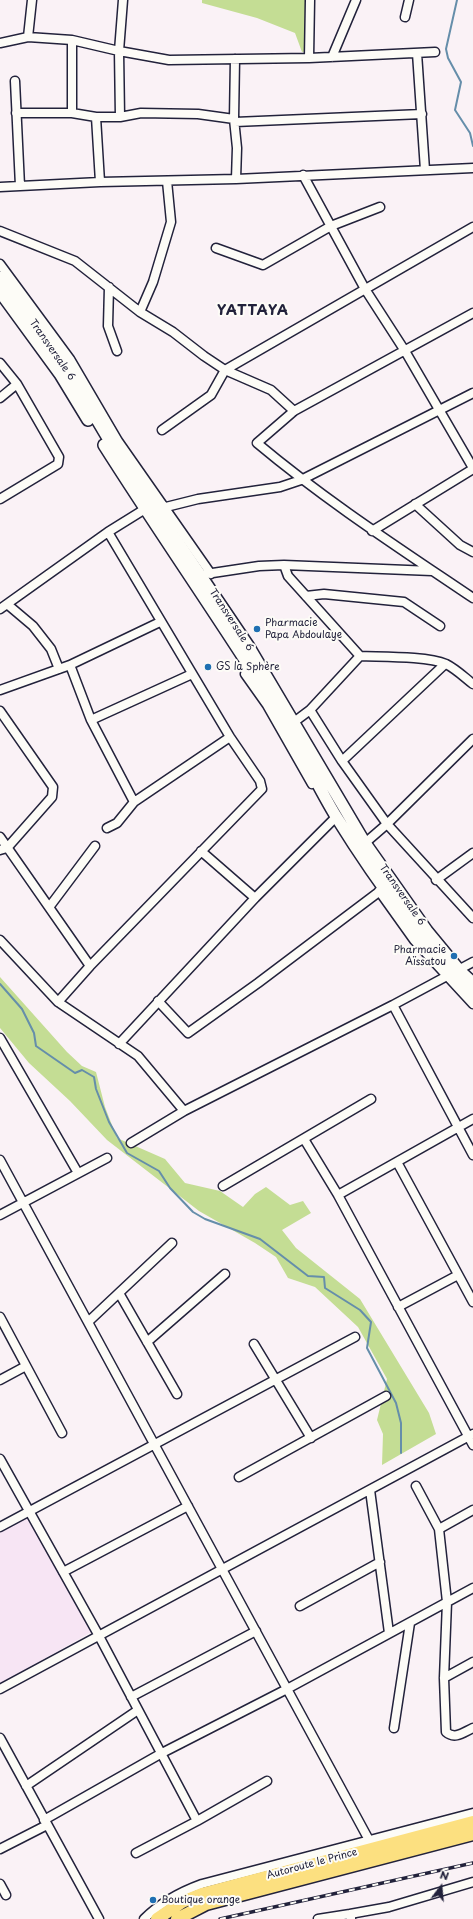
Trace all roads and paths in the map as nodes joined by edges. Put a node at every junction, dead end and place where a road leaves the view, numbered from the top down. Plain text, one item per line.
1 (32, 0) edge
2 (123, 0) edge
3 (310, 0) edge
4 (356, 0) edge
5 (409, 0) edge
6 (405, 17) dead end
7 (28, 37) junction
8 (72, 40) junction
9 (0, 43) edge
10 (119, 52) junction
11 (435, 52) dead end
12 (417, 53) junction
13 (332, 57) junction
14 (309, 58) junction
15 (235, 59) junction
16 (15, 81) dead end
17 (16, 113) junction
18 (72, 113) junction
19 (422, 114) junction
20 (96, 117) junction
21 (120, 117) junction
22 (234, 120) junction
23 (473, 168) edge
24 (425, 170) junction
25 (303, 175) junction
26 (236, 179) junction
27 (167, 181) junction
28 (100, 182) junction
29 (20, 186) junction
30 (0, 187) edge
31 (380, 207) dead end
32 (331, 226) junction
33 (473, 227) edge
34 (0, 231) edge
35 (216, 248) dead end
36 (0, 264) edge
37 (0, 277) edge
38 (109, 287) junction
39 (365, 289) junction
40 (0, 292) edge
41 (28, 308) junction
42 (140, 312) junction
43 (473, 313) edge
44 (117, 351) dead end
45 (405, 351) junction
46 (0, 363) edge
47 (225, 370) junction
48 (16, 384) junction
49 (473, 393) edge
50 (0, 398) edge
51 (294, 410) junction
52 (440, 410) junction
53 (162, 430) dead end
54 (473, 468) edge
55 (300, 480) junction
56 (0, 499) edge
57 (415, 504) junction
58 (155, 509) junction
59 (372, 530) junction
60 (108, 532) junction
61 (473, 552) edge
62 (284, 565) junction
63 (433, 571) junction
64 (206, 574) junction
65 (306, 596) junction
66 (473, 598) edge
67 (7, 604) junction
68 (0, 609) edge
69 (160, 622) junction
70 (440, 626) dead end
71 (360, 656) junction
72 (445, 664) junction
73 (70, 665) junction
74 (59, 669) junction
75 (192, 674) junction
76 (473, 684) edge
77 (0, 690) edge
78 (310, 710) junction
79 (0, 711) edge
80 (90, 720) junction
81 (290, 731) junction
82 (230, 737) junction
83 (473, 739) edge
84 (342, 761) junction
85 (134, 802) junction
86 (335, 819) junction
87 (387, 824) junction
88 (107, 828) dead end
89 (0, 837) edge
90 (365, 843) junction
91 (95, 846) dead end
92 (4, 849) edge
93 (201, 851) junction
94 (473, 853) edge
95 (436, 880) junction
96 (381, 889) junction
97 (255, 898) junction
98 (50, 906) junction
99 (473, 918) edge
100 (0, 940) edge
101 (473, 962) edge
102 (90, 966) junction
103 (453, 974) junction
104 (473, 983) edge
105 (473, 995) edge
106 (158, 1001) junction
107 (58, 1002) junction
108 (473, 1004) edge
109 (393, 1005) junction
110 (0, 1038) edge
111 (119, 1044) junction
112 (371, 1099) dead end
113 (184, 1111) junction
114 (473, 1119) edge
115 (458, 1128) junction
116 (304, 1138) junction
117 (131, 1143) dead end
118 (473, 1155) edge
119 (107, 1158) dead end
120 (0, 1160) edge
121 (397, 1162) junction
122 (78, 1173) junction
123 (223, 1186) dead end
124 (338, 1194) junction
125 (24, 1202) junction
126 (0, 1215) edge
127 (172, 1243) dead end
128 (225, 1274) dead end
129 (458, 1275) junction
130 (119, 1293) junction
131 (473, 1302) edge
132 (398, 1307) junction
133 (0, 1317) edge
134 (88, 1322) junction
135 (355, 1337) dead end
136 (147, 1342) junction
137 (254, 1344) dead end
138 (26, 1366) junction
139 (0, 1380) edge
140 (276, 1381) junction
141 (177, 1394) dead end
142 (386, 1396) dead end
143 (62, 1433) dead end
144 (471, 1435) edge
145 (311, 1438) junction
146 (155, 1445) junction
147 (473, 1445) edge
148 (0, 1459) edge
149 (238, 1477) dead end
150 (416, 1486) dead end
151 (370, 1490) junction
152 (188, 1506) junction
153 (29, 1510) junction
154 (473, 1510) edge
155 (0, 1527) edge
156 (439, 1529) junction
157 (380, 1562) junction
158 (223, 1569) junction
159 (63, 1572) junction
160 (473, 1588) edge
161 (447, 1602) junction
162 (300, 1606) dead end
163 (410, 1622) junction
164 (256, 1631) junction
165 (389, 1633) junction
166 (99, 1636) junction
167 (473, 1662) edge
168 (444, 1678) junction
169 (0, 1689) edge
170 (287, 1689) junction
171 (131, 1697) junction
172 (138, 1710) junction
173 (394, 1728) dead end
174 (473, 1728) edge
175 (0, 1738) edge
176 (162, 1753) junction
177 (267, 1781) dead end
178 (26, 1786) junction
179 (473, 1813) edge
180 (197, 1821) junction
181 (46, 1822) junction
182 (473, 1822) edge
183 (473, 1834) edge
184 (369, 1840) junction
185 (0, 1849) edge
186 (136, 1853) dead end
187 (473, 1882) edge
188 (0, 1884) edge
189 (6, 1895) dead end
190 (350, 1917) edge
191 (99, 1919) edge
192 (144, 1919) edge
193 (157, 1919) edge
194 (177, 1919) edge
195 (318, 1919) edge

1 - 7 street
2 - 10 street
3 - 14 street
4 - 13 street
5 - 6 street
7 - 8 street
7 - 9 street
8 - 10 street
8 - 18 street
10 - 15 street
10 - 21 street
11 - 12 street
12 - 13 street
12 - 19 street
13 - 14 street
14 - 15 street
15 - 22 street
16 - 17 street
17 - 18 street
17 - 29 street
18 - 20 street
19 - 22 street
19 - 24 street
20 - 21 street
20 - 28 street
21 - 22 street
22 - 26 street
23 - 24 street
24 - 25 street
25 - 26 street
25 - 32 street
26 - 27 street
27 - 28 street
27 - 42 street
28 - 29 street
29 - 30 street
31 - 32 street
32 - 35 street
32 - 39 street
33 - 39 street
34 - 38 street
36 - 41 street
37 - 41 main road, Transversale 6
38 - 42 street
38 - 44 street
39 - 45 street
39 - 47 street
40 - 58 main road, Transversale 6
41 - 58 main road, Transversale 6
42 - 47 street
43 - 45 street
45 - 51 street
45 - 52 street
46 - 48 street
47 - 51 street
47 - 53 street
48 - 50 street
48 - 56 street
49 - 52 street
51 - 55 street
52 - 54 street
52 - 55 street
54 - 57 street
55 - 58 street
55 - 59 street
57 - 59 street
57 - 61 street
58 - 60 street
58 - 64 main road, Transversale 6
58 - 81 main road, Transversale 6
59 - 63 street
60 - 67 street
60 - 69 street
62 - 63 street
62 - 64 street
62 - 65 street
63 - 66 street
64 - 81 main road, Transversale 6
65 - 70 street
65 - 71 street
67 - 68 street
67 - 74 street
69 - 73 street
69 - 75 street
71 - 72 street
71 - 78 street
72 - 76 street
72 - 84 street
73 - 74 street
73 - 80 street
74 - 77 street
75 - 80 street
75 - 82 street
78 - 81 street
78 - 84 street
79 - 92 street
80 - 85 street
81 - 86 main road, Transversale 6
81 - 90 main road, Transversale 6
82 - 85 street
82 - 93 street
83 - 87 street
84 - 87 street
85 - 88 street
86 - 96 main road, Transversale 6
86 - 97 street
87 - 90 street
87 - 95 street
89 - 92 street
90 - 103 main road, Transversale 6
91 - 98 street
92 - 98 street
93 - 97 street
93 - 102 street
94 - 95 street
95 - 99 street
96 - 103 main road, Transversale 6
96 - 106 street
97 - 106 street
98 - 102 street
100 - 107 street
101 - 103 street
102 - 107 street
103 - 104 main road, Transversale 6
103 - 105 main road, Transversale 6
103 - 108 street
103 - 109 street
106 - 111 street
107 - 111 street
109 - 113 street
109 - 115 street
110 - 122 street
111 - 113 street
112 - 116 street
113 - 117 street
114 - 115 street
115 - 118 street
115 - 121 street
116 - 123 street
116 - 124 street
119 - 122 street
120 - 125 street
121 - 124 street
121 - 129 street
122 - 125 street
124 - 132 street
125 - 126 street
125 - 134 street
127 - 130 street
128 - 136 street
129 - 131 street
129 - 132 street
130 - 134 street
130 - 136 street
132 - 144 street
133 - 138 street
134 - 146 street
135 - 140 street
136 - 141 street
137 - 140 street
138 - 139 street
138 - 143 street
140 - 145 street
140 - 146 street
142 - 145 street
144 - 147 street
144 - 151 street
145 - 149 street
146 - 152 street
146 - 153 street
148 - 153 street
150 - 156 street
151 - 157 street
151 - 158 street
152 - 158 street
152 - 159 street
153 - 155 street
153 - 159 street
154 - 156 street
156 - 161 street
157 - 162 street
157 - 165 street
158 - 164 street
158 - 166 street
159 - 166 street
160 - 161 street
161 - 163 street
161 - 168 street
163 - 165 street
163 - 173 street
164 - 170 street
164 - 171 street
165 - 170 street
166 - 169 street
166 - 171 street
167 - 168 street
168 - 174 street
170 - 176 street
170 - 184 street
171 - 172 street
172 - 176 street
172 - 178 street
175 - 178 street
176 - 180 street
176 - 181 street
177 - 180 street
178 - 181 street
179 - 184 street
180 - 186 street
181 - 185 street
181 - 191 street
182 - 193 main road, Autoroute le Prince
183 - 194 main road, Autoroute le Prince
184 - 192 street
187 - 190 street
188 - 189 street
190 - 195 street

